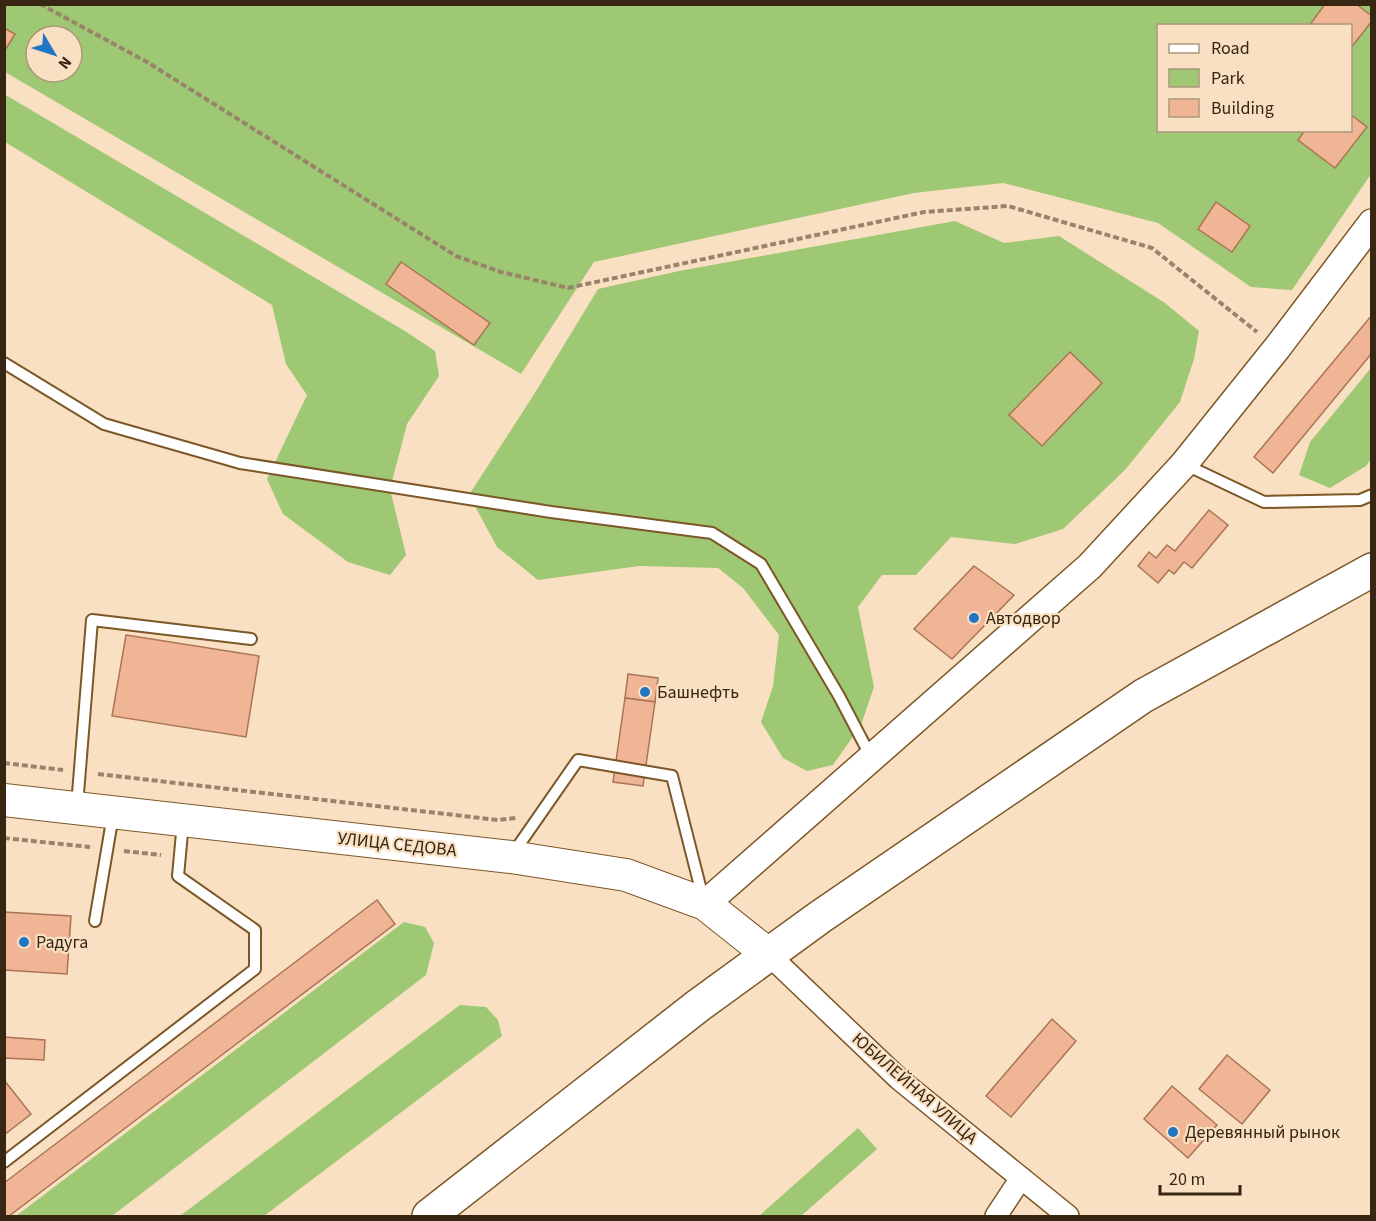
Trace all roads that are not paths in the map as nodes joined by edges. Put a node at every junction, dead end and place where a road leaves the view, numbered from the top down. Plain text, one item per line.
1 (1371, 223) edge
2 (4, 363) edge
3 (1184, 464) junction
4 (1371, 495) edge
5 (1371, 570) edge
6 (251, 639) dead end
7 (871, 758) junction
8 (4, 800) edge
9 (77, 808) junction
10 (113, 812) junction
11 (183, 820) junction
12 (511, 857) junction
13 (705, 904) junction
14 (95, 921) dead end
15 (768, 954) junction
16 (4, 1162) edge
17 (1021, 1178) junction
18 (429, 1216) edge
19 (996, 1216) edge
20 (1068, 1216) edge

1 - 3 street
2 - 7 lane
3 - 4 lane
3 - 7 street
5 - 15 main road
6 - 9 lane
7 - 13 street
8 - 9 main road, УЛИЦА СЕДОВА
9 - 10 main road, УЛИЦА СЕДОВА
10 - 11 main road, УЛИЦА СЕДОВА
10 - 14 lane
11 - 12 main road, УЛИЦА СЕДОВА
11 - 16 lane
12 - 13 main road, УЛИЦА СЕДОВА
12 - 13 lane
13 - 15 main road, УЛИЦА СЕДОВА
15 - 17 street, ЮБИЛЕЙНАЯ УЛИЦА
15 - 18 main road
17 - 19 street
17 - 20 street, ЮБИЛЕЙНАЯ УЛИЦА

